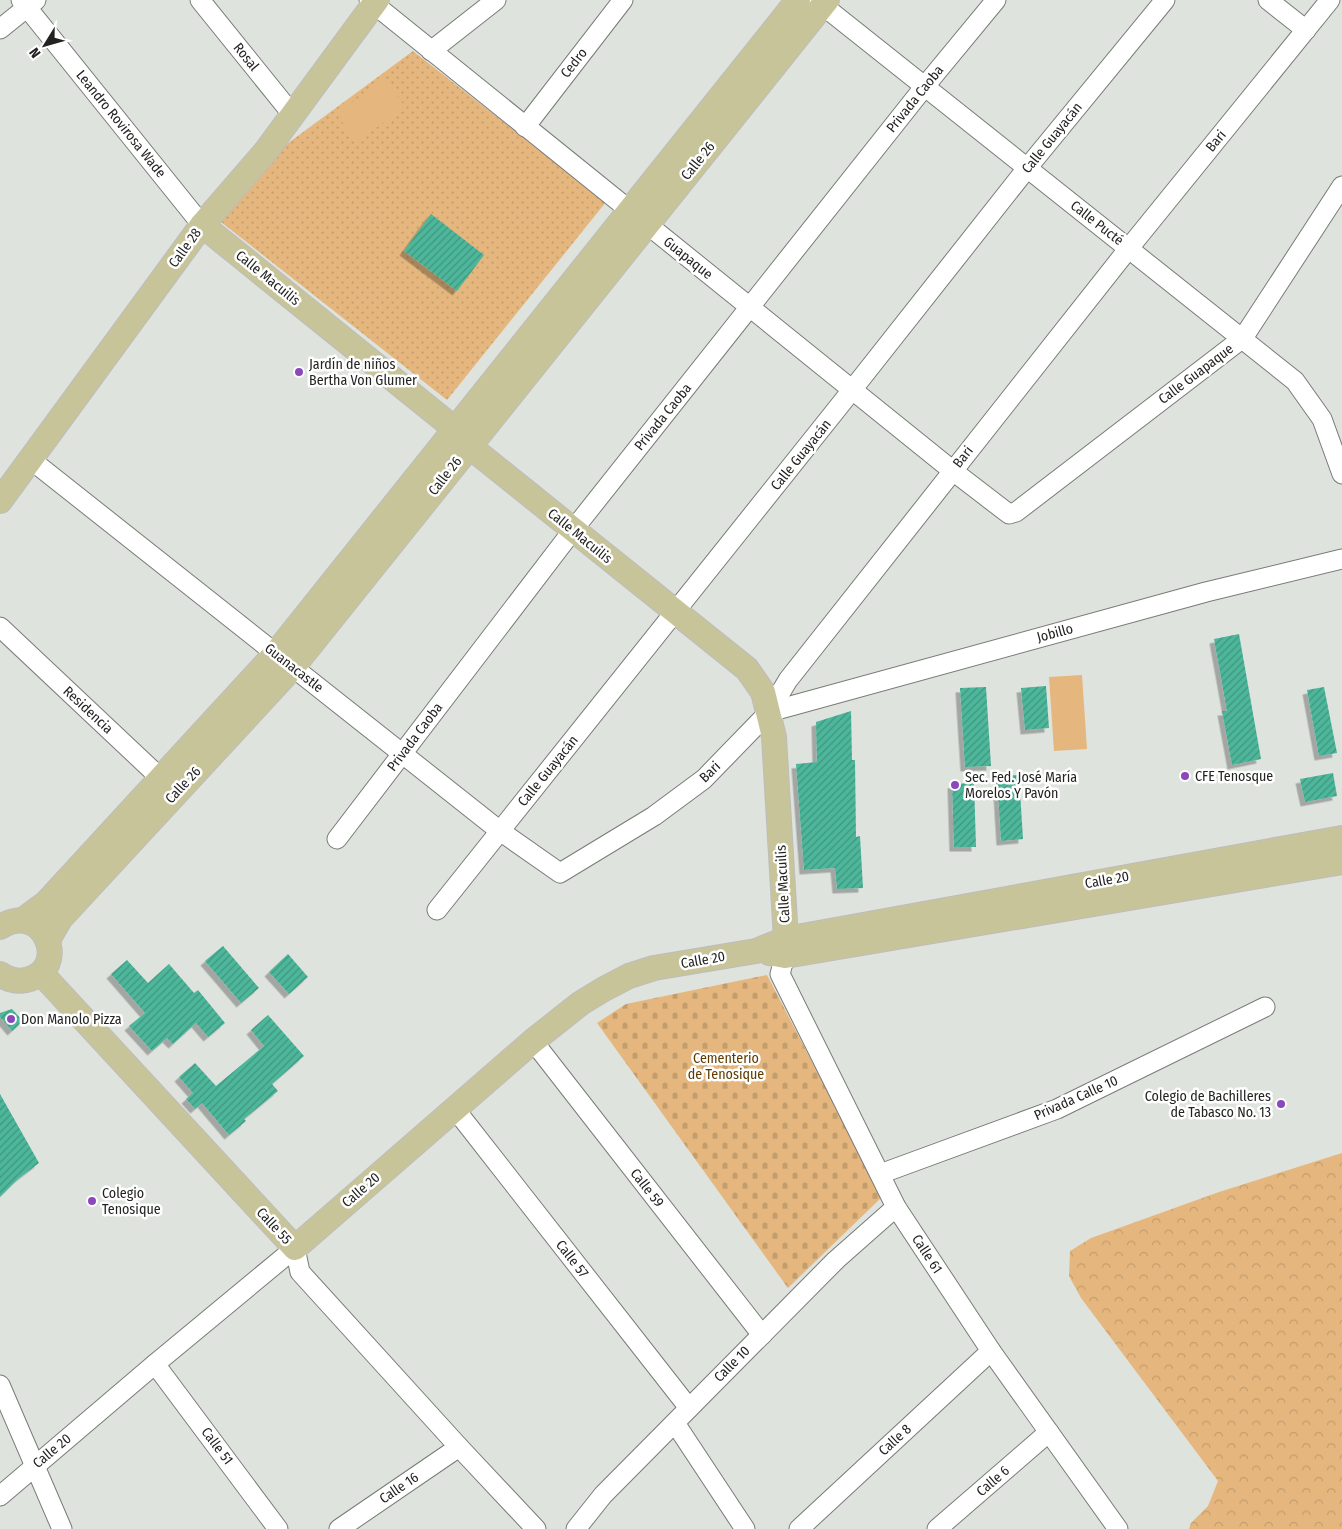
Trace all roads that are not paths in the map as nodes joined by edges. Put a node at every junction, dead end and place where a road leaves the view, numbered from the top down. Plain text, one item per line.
1 (200, 0) edge
2 (496, 0) edge
3 (623, 0) edge
4 (798, 0) edge
5 (996, 0) edge
6 (1165, 0) edge
7 (1268, 0) edge
8 (1330, 0) edge
9 (28, 2) edge
10 (373, 2) edge
11 (822, 2) edge
12 (0, 29) edge
13 (1306, 30) junction
14 (431, 51) junction
15 (925, 86) junction
16 (292, 114) junction
17 (525, 127) junction
18 (1028, 168) junction
19 (1342, 186) edge
20 (638, 218) junction
21 (202, 225) junction
22 (1129, 248) junction
23 (750, 308) junction
24 (1243, 338) junction
25 (852, 390) junction
26 (462, 438) junction
27 (30, 459) junction
28 (953, 471) junction
29 (1342, 474) edge
30 (0, 501) edge
31 (1003, 511) joint
32 (573, 530) junction
33 (1342, 559) edge
34 (676, 612) junction
35 (0, 627) edge
36 (285, 660) junction
37 (769, 712) junction
38 (402, 754) junction
39 (169, 785) junction
40 (500, 831) junction
41 (1342, 838) edge
42 (337, 839) dead end
43 (1342, 862) edge
44 (560, 873) joint
45 (1081, 895) junction
46 (437, 910) dead end
47 (23, 920) junction
48 (0, 927) edge
49 (48, 940) junction
50 (785, 947) junction
51 (21, 976) edge
52 (0, 997) edge
53 (1265, 1007) dead end
54 (533, 1041) junction
55 (454, 1109) junction
56 (880, 1174) junction
57 (896, 1207) junction
58 (295, 1248) junction
59 (762, 1335) junction
60 (991, 1351) junction
61 (155, 1364) junction
62 (0, 1385) edge
63 (689, 1408) junction
64 (674, 1423) junction
65 (1049, 1432) junction
66 (459, 1447) junction
67 (35, 1466) junction
68 (0, 1496) edge
69 (62, 1529) edge
70 (278, 1529) edge
71 (339, 1529) edge
72 (536, 1529) edge
73 (576, 1529) edge
74 (745, 1529) edge
75 (799, 1529) edge
76 (937, 1529) edge
77 (1118, 1529) edge

1 - 16 street, Rosal
2 - 14 street
3 - 17 street, Cedro
4 - 20 main road, Calle 26
5 - 15 street, Privada Caoba
6 - 18 street, Calle Guayacán
7 - 13 street
8 - 13 street, Bari
9 - 12 street
9 - 21 street, Leandro Rovirosa Wade
10 - 14 street, Guapaque
10 - 16 main road, Calle 28
11 - 15 street, Calle Pucté
11 - 20 main road, Calle 26
13 - 22 street, Bari
14 - 17 street, Guapaque
15 - 18 street, Calle Pucté
15 - 23 street, Privada Caoba
16 - 21 main road, Calle 28
17 - 20 street, Guapaque
18 - 22 street, Calle Pucté
18 - 25 street, Calle Guayacán
19 - 24 street, Calle Guapaque
20 - 23 street, Guapaque
20 - 26 main road, Calle 26
21 - 26 main road, Calle Macuilis
21 - 27 main road, Calle 28
22 - 24 street, Calle Pucté
22 - 28 street, Bari
23 - 25 street, Guapaque
23 - 32 street, Privada Caoba
24 - 29 street, Calle Pucté
24 - 31 street, Calle Guapaque
25 - 28 street, Guapaque
25 - 34 street, Calle Guayacán
26 - 32 main road, Calle Macuilis
26 - 36 main road, Calle 26
27 - 30 main road, Calle 28
27 - 36 street, Guanacastle
28 - 31 street, Guapaque
28 - 37 street, Bari
32 - 34 main road, Calle Macuilis
32 - 38 street, Privada Caoba
33 - 37 street, Jobillo
34 - 37 main road, Calle Macuilis
34 - 40 street, Calle Guayacán
35 - 39 street, Residencia
36 - 38 street, Guanacastle
36 - 39 main road, Calle 26
37 - 44 street, Bari
37 - 50 main road, Calle Macuilis
38 - 40 street, Guanacastle
38 - 42 street, Privada Caoba
39 - 47 main road, Calle 26
39 - 49 main road, Calle 26
40 - 44 street, Guanacastle
40 - 46 street, Calle Guayacán
41 - 45 main road, Calle 20
43 - 45 main road, Calle 20
45 - 50 main road, Calle 20
47 - 48 main road, Calle 26
47 - 49 main road
49 - 51 main road
50 - 54 main road, Calle 20
50 - 56 street, Calle 61
51 - 52 main road
51 - 58 main road, Calle 55
53 - 56 street, Privada Calle 10
54 - 55 main road, Calle 20
54 - 59 street, Calle 59
55 - 58 main road, Calle 20
55 - 63 street, Calle 57
56 - 57 street, Calle 61
57 - 59 street, Calle 10
57 - 60 street, Calle 61
58 - 61 street, Calle 20
58 - 66 street, Calle 55
59 - 63 street, Calle 10
60 - 65 street, Calle 61
60 - 75 street, Calle 8
61 - 67 street, Calle 20
61 - 70 street, Calle 51
62 - 67 street
63 - 64 street, Calle 10
64 - 73 street, Calle 10
64 - 74 street
65 - 76 street, Calle 6
65 - 77 street, Calle 61
66 - 71 street, Calle 16
66 - 72 street, Calle 55
67 - 68 street, Calle 20
67 - 69 street

